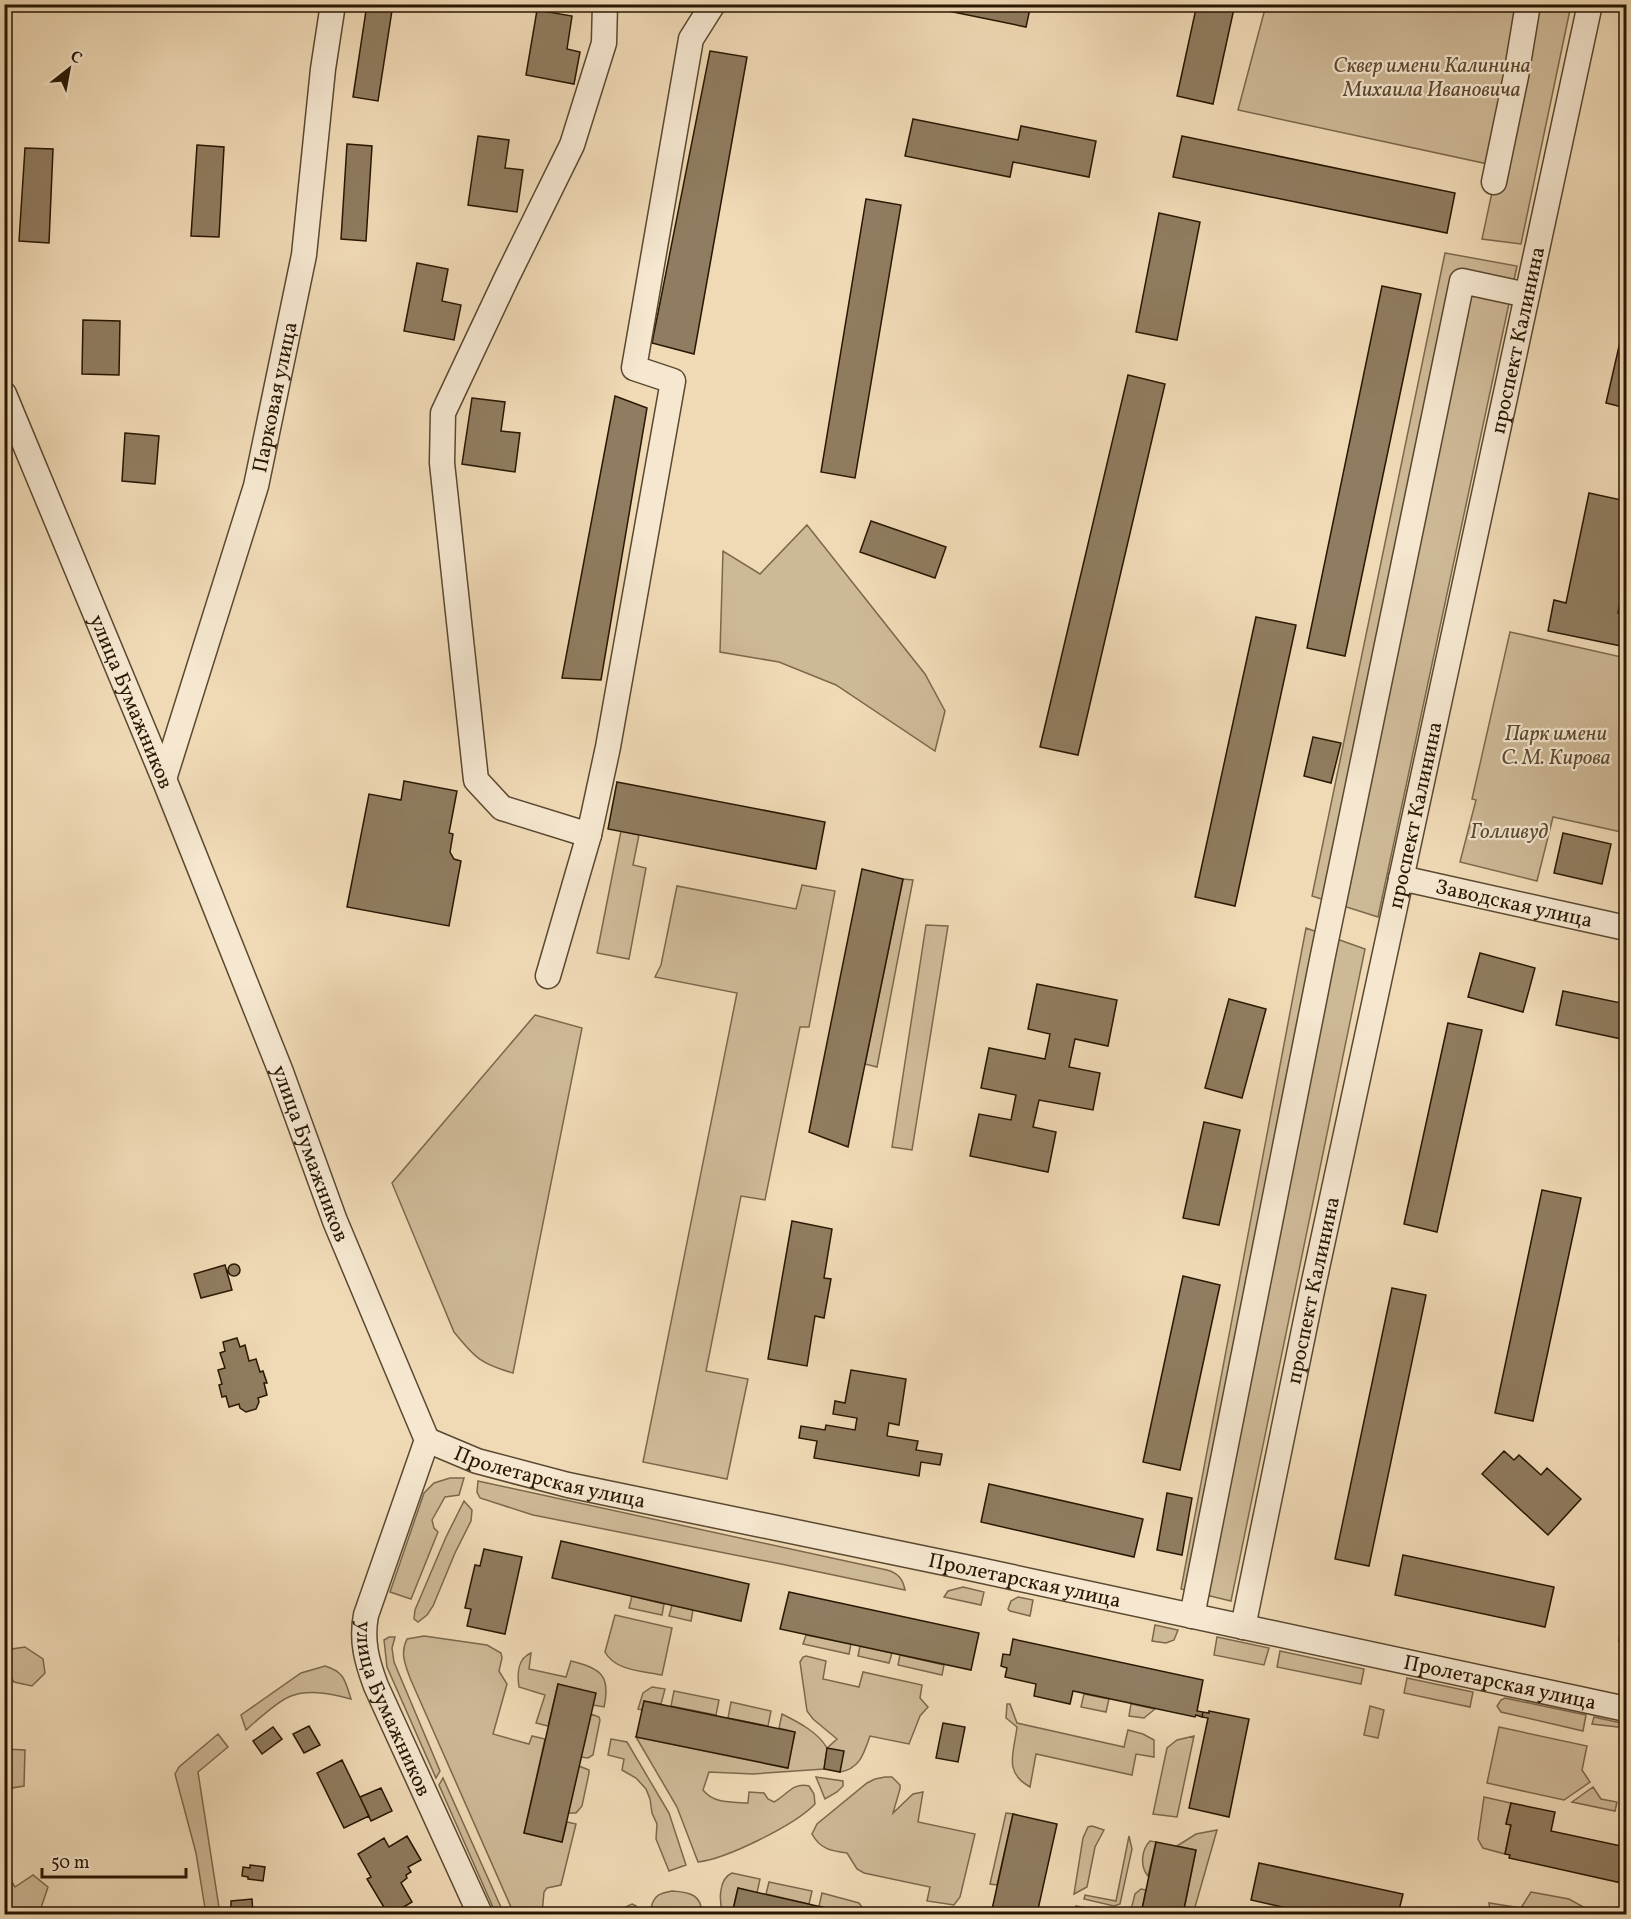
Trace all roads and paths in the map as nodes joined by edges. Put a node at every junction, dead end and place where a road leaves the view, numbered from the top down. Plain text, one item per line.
1 (333, 4) edge
2 (605, 4) edge
3 (713, 4) edge
4 (1528, 4) edge
5 (1590, 4) edge
6 (1494, 182) dead end
7 (1527, 295) junction
8 (4, 394) edge
9 (164, 779) junction
10 (589, 835) junction
11 (1401, 878) junction
12 (1626, 928) edge
13 (548, 976) dead end
14 (427, 1440) junction
15 (1192, 1616) junction
16 (1244, 1627) junction
17 (1626, 1709) edge
18 (480, 1914) edge

1 - 9 street, Парковая улица
2 - 10 street
3 - 10 street
4 - 6 street
5 - 7 street, проспект Калинина
7 - 11 street, проспект Калинина
7 - 15 street
8 - 9 street, улица Бумажников
9 - 14 street, улица Бумажников
10 - 13 street
11 - 12 street, Заводская улица
11 - 16 street, проспект Калинина
14 - 15 street, Пролетарская улица
14 - 18 street, улица Бумажников
15 - 16 street, Пролетарская улица
16 - 17 street, Пролетарская улица

